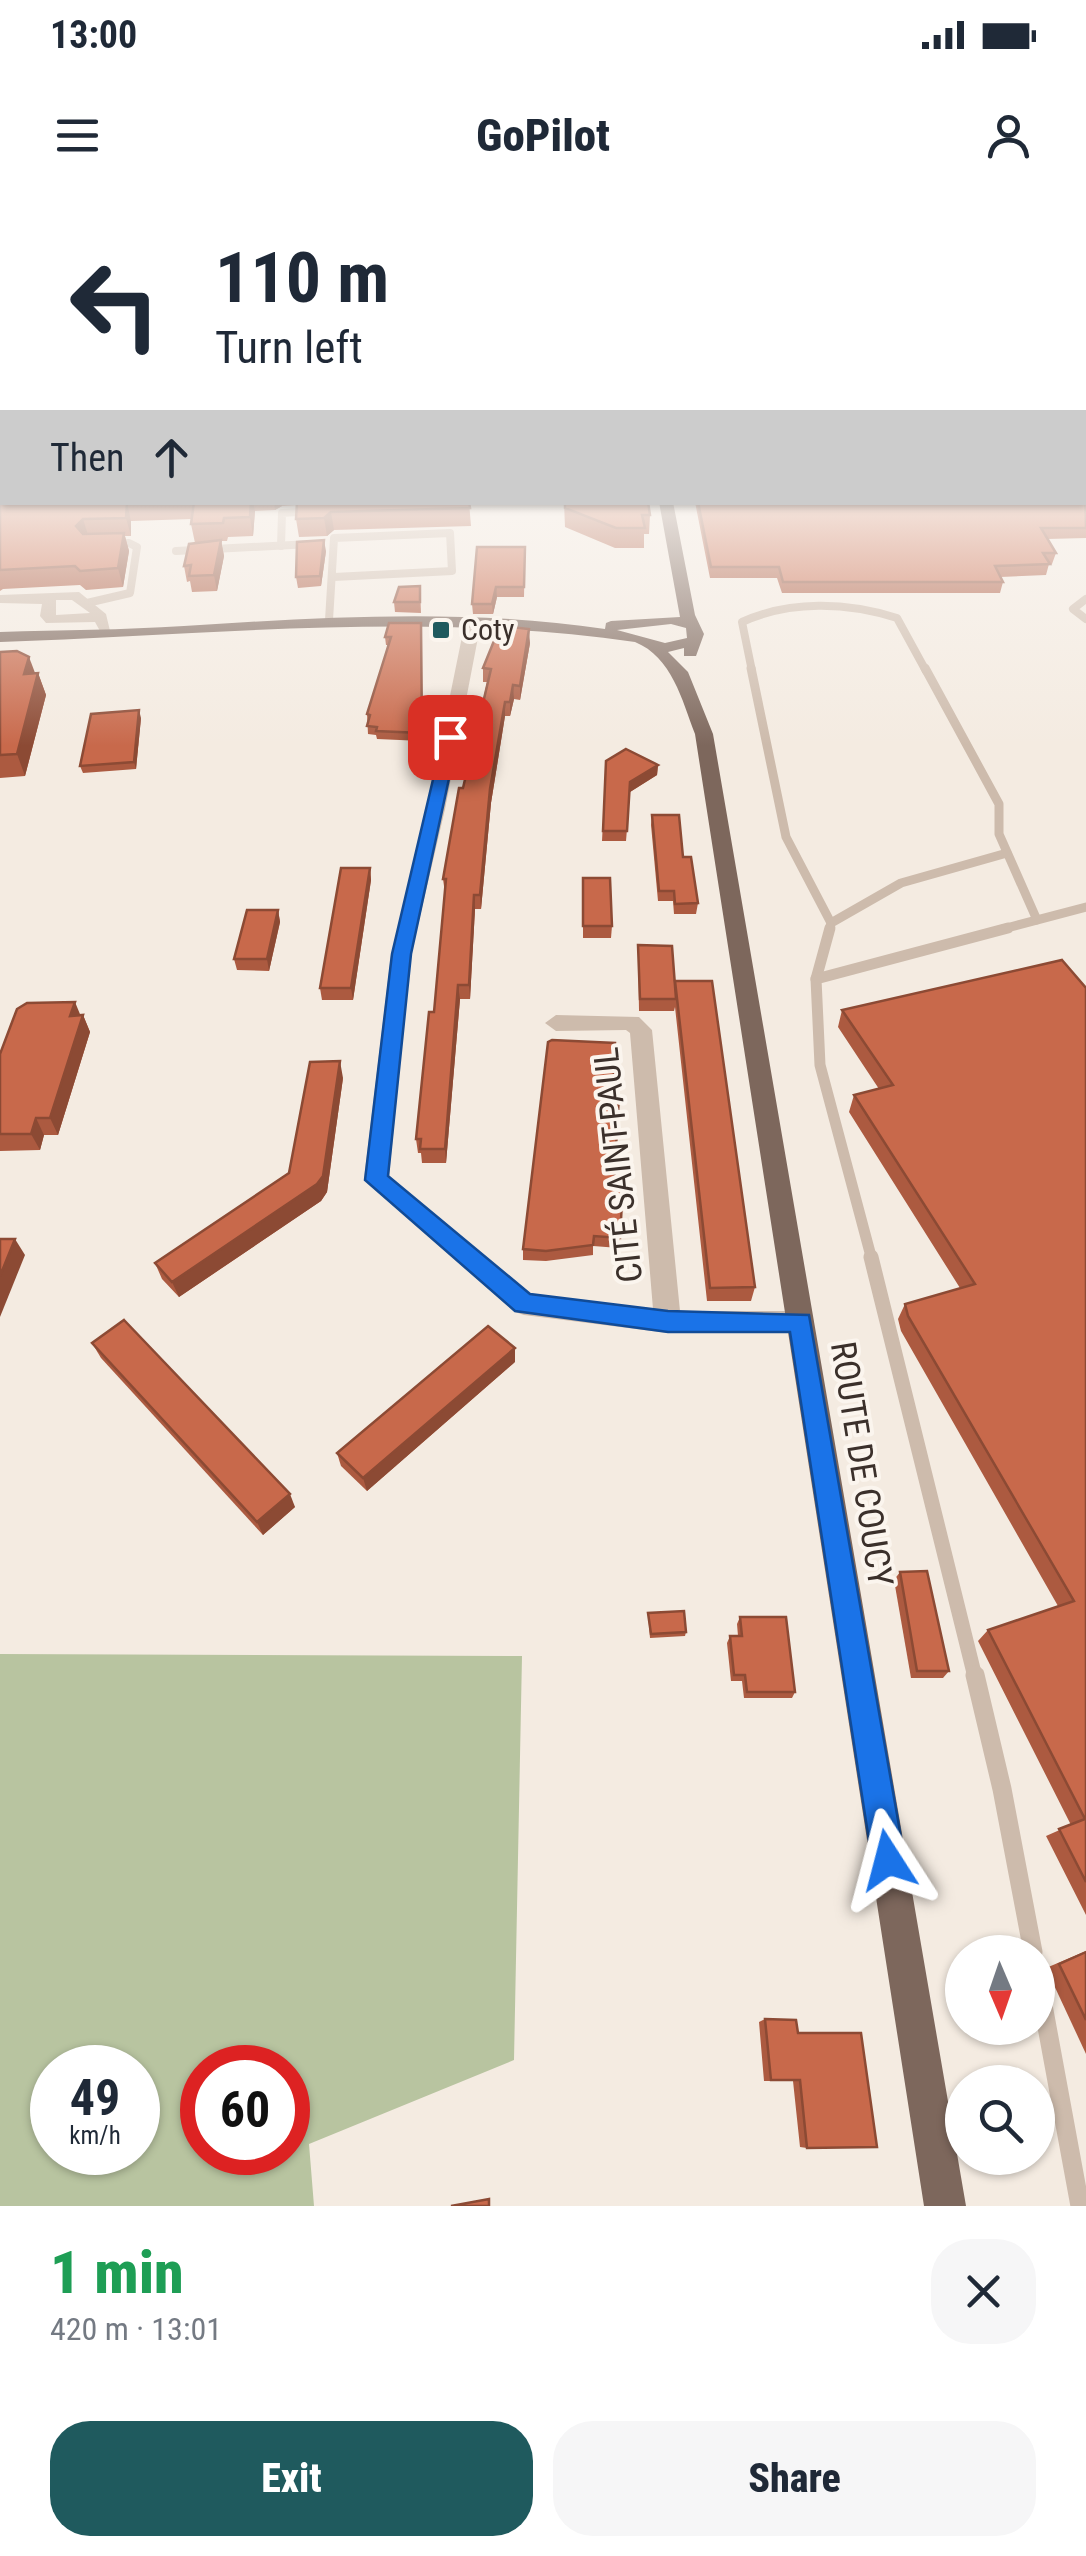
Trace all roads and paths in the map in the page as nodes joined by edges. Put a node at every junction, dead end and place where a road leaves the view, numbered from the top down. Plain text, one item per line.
1 (135, 559) edge
2 (334, 559) edge
3 (451, 559) edge
4 (674, 559) edge
5 (675, 564) junction
6 (334, 577) junction
7 (31, 598) junction
8 (1086, 599) edge
9 (0, 600) edge
10 (88, 602) junction
11 (656, 619) junction
12 (329, 620) junction
13 (1086, 620) edge
14 (290, 622) junction
15 (473, 622) junction
16 (103, 623) junction
17 (83, 632) junction
18 (691, 634) junction
19 (643, 637) junction
20 (0, 638) edge
21 (704, 734) junction
22 (1007, 853) junction
23 (1086, 907) edge
24 (1037, 920) junction
25 (831, 923) junction
26 (816, 980) junction
27 (556, 1022) dead end
28 (668, 1322) junction
29 (800, 1322) junction
30 (1030, 1935) edge
31 (1050, 2045) edge
32 (945, 2206) edge
33 (1080, 2206) edge

1 - 10 lane
2 - 6 lane
3 - 6 lane
4 - 5 main road, ROUTE DE COUCY
5 - 11 main road
5 - 18 main road, ROUTE DE COUCY
6 - 12 lane
7 - 9 street
7 - 10 street
7 - 16 street
8 - 13 lane
10 - 16 street
11 - 18 main road
11 - 19 main road
12 - 14 main road
12 - 15 main road
14 - 16 main road
14 - 17 main road
15 - 19 main road
15 - 28 street
16 - 17 main road
17 - 20 main road
18 - 19 main road
18 - 21 main road, ROUTE DE COUCY
19 - 21 main road, ROUTE DE COUCY
21 - 29 main road, ROUTE DE COUCY
22 - 24 lane
22 - 25 lane
22 - 25 lane
23 - 24 lane
24 - 26 lane
25 - 26 lane
26 - 30 lane
27 - 28 street, CITÉ SAINT-PAUL
28 - 29 street
29 - 32 main road, ROUTE DE COUCY
31 - 33 lane

